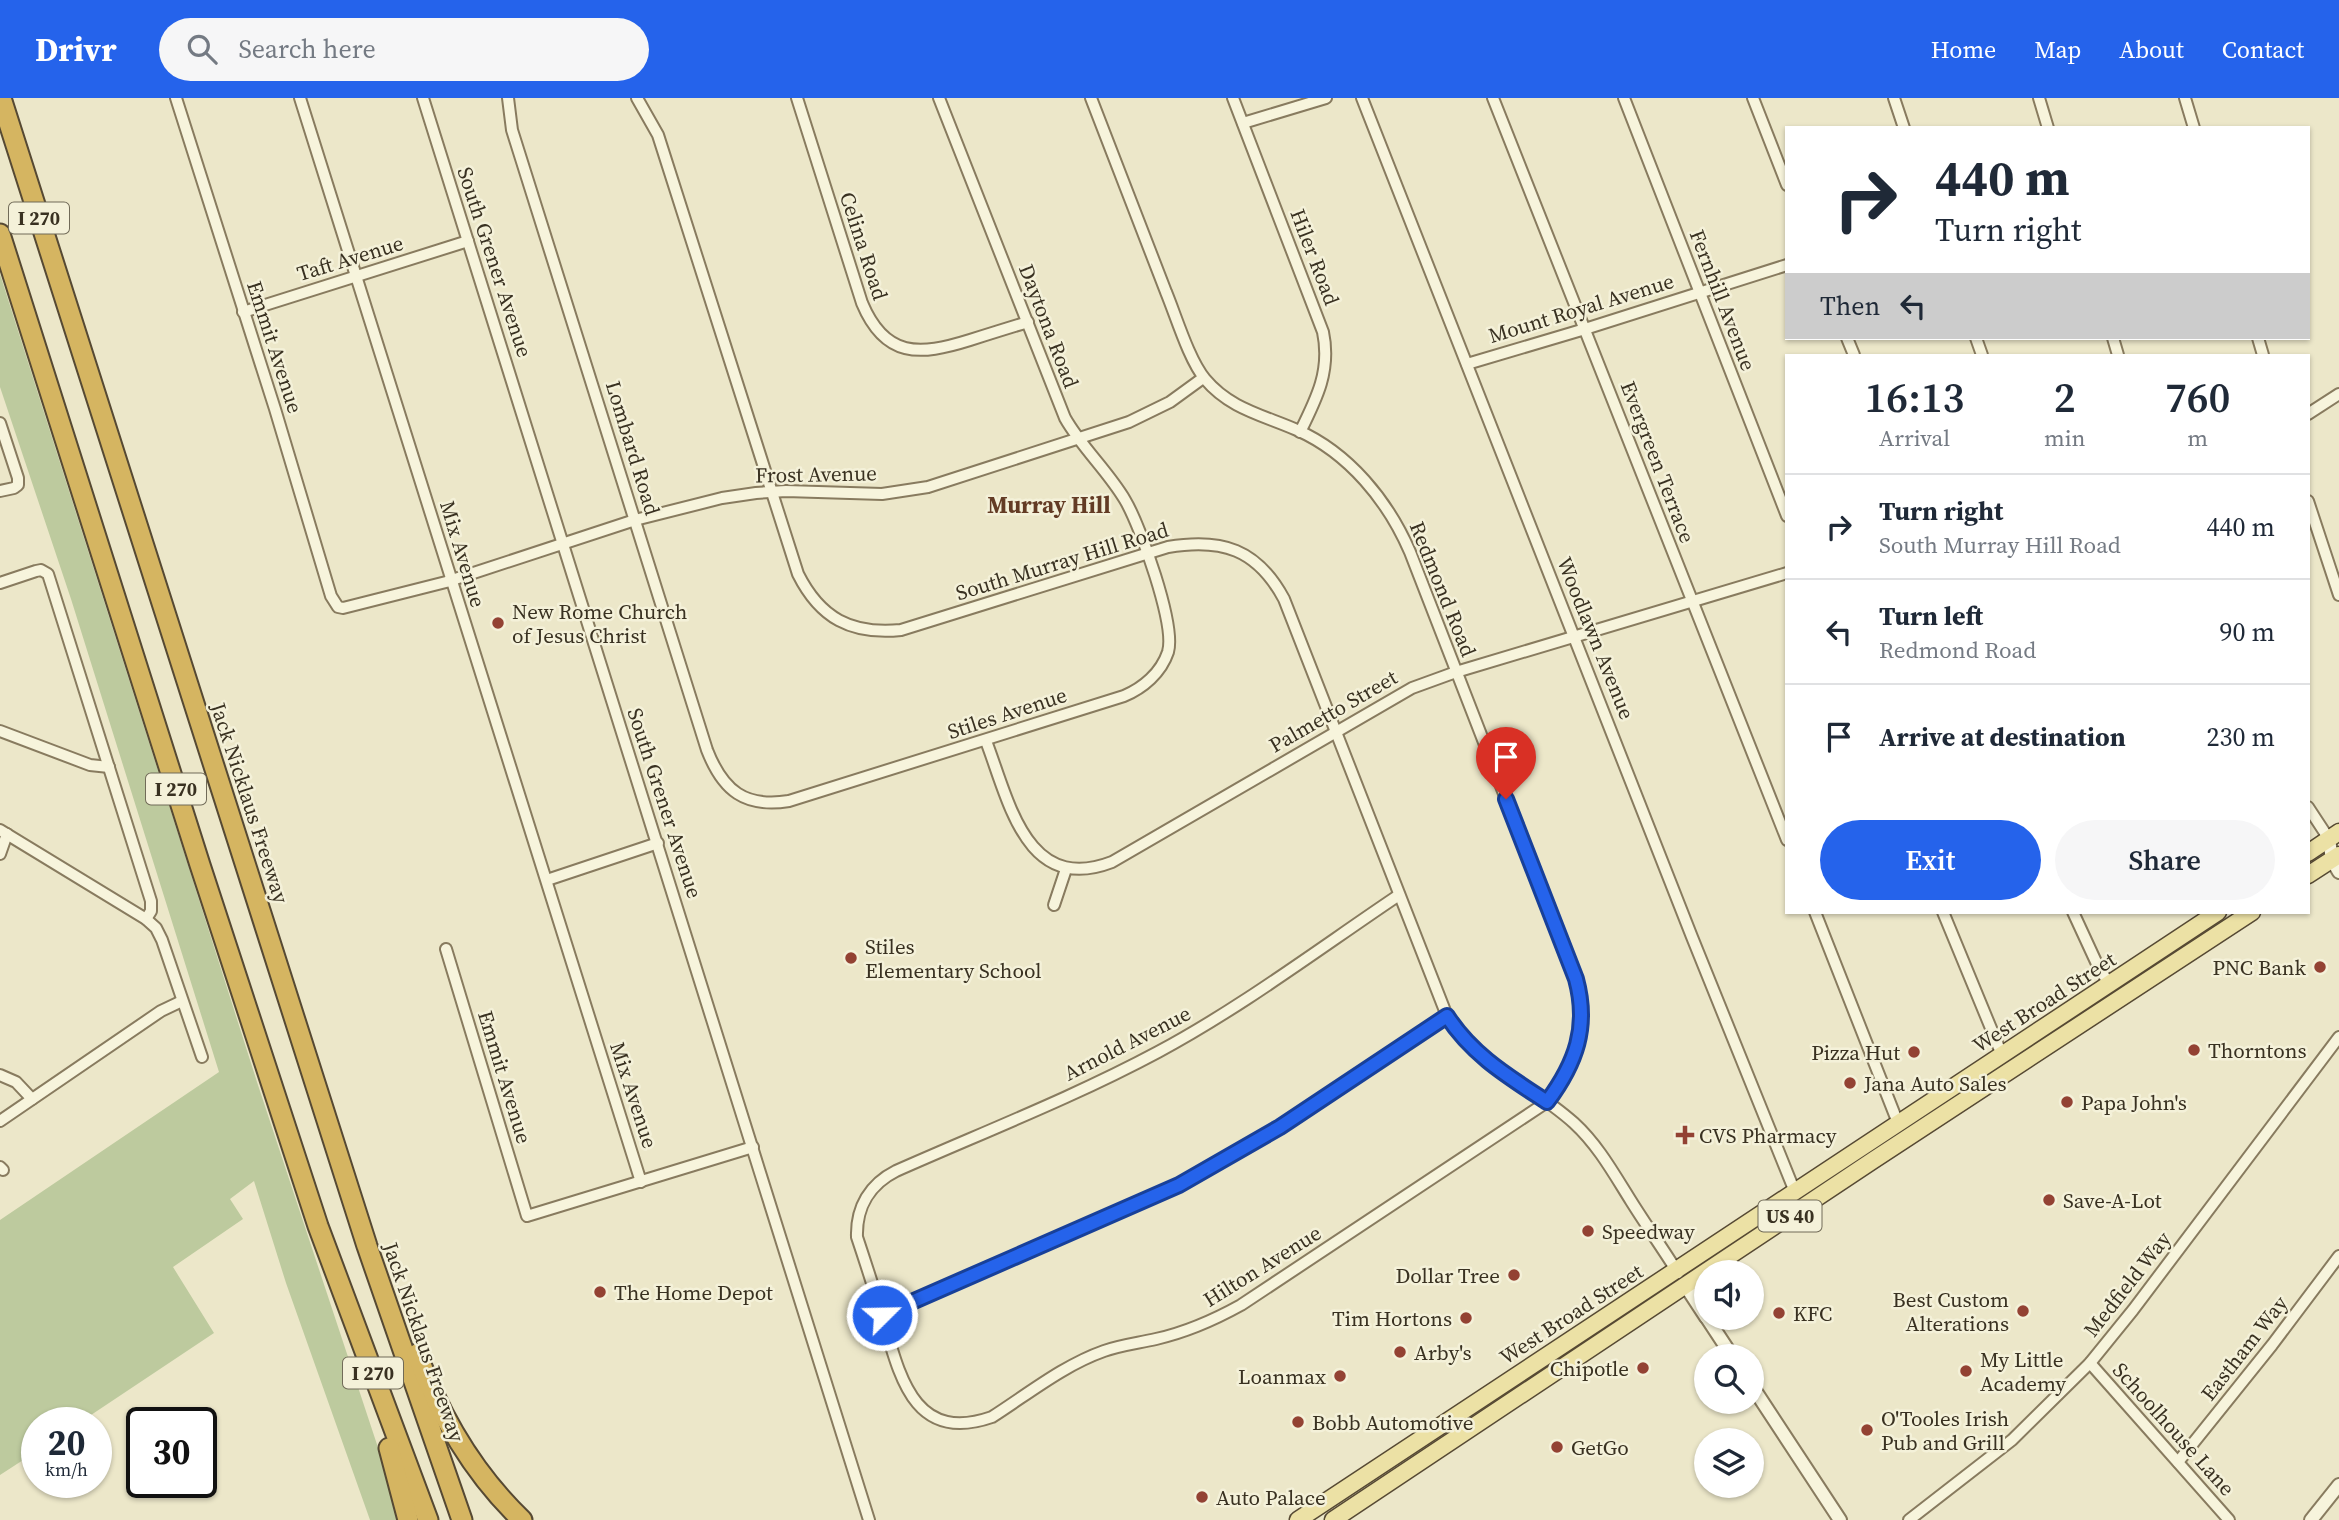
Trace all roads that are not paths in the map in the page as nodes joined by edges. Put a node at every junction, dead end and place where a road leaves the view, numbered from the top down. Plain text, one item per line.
1 (1, 98) edge
2 (176, 98) edge
3 (300, 98) edge
4 (423, 98) edge
5 (508, 98) edge
6 (637, 98) edge
7 (797, 98) edge
8 (939, 98) edge
9 (1091, 98) edge
10 (1233, 98) edge
11 (1326, 98) edge
12 (1362, 98) edge
13 (1493, 98) edge
14 (1624, 98) edge
15 (1753, 98) edge
16 (1894, 98) edge
17 (2039, 98) edge
18 (2185, 98) edge
19 (1242, 123) junction
20 (1903, 126) edge
21 (2047, 126) edge
22 (2193, 126) edge
23 (1785, 180) edge
24 (0, 234) edge
25 (468, 241) junction
26 (1785, 266) edge
27 (357, 277) junction
28 (1700, 291) junction
29 (243, 312) junction
30 (1027, 322) junction
31 (1585, 329) junction
32 (1467, 364) junction
33 (1203, 378) junction
34 (2339, 394) edge
35 (2310, 413) edge
36 (0, 423) edge
37 (1300, 432) junction
38 (1077, 439) junction
39 (0, 491) edge
40 (772, 492) junction
41 (2310, 506) edge
42 (1785, 511) edge
43 (635, 520) junction
44 (563, 544) junction
45 (1147, 554) junction
46 (1785, 574) edge
47 (451, 580) junction
48 (0, 583) edge
49 (2339, 595) edge
50 (1692, 602) junction
51 (338, 607) joint
52 (1575, 637) junction
53 (1456, 672) junction
54 (1336, 730) junction
55 (0, 731) edge
56 (986, 741) junction
57 (109, 767) junction
58 (743, 798) joint
59 (2310, 809) edge
60 (3, 832) edge
61 (1785, 835) edge
62 (2334, 836) edge
63 (658, 843) junction
64 (2310, 852) edge
65 (0, 854) edge
66 (2337, 862) edge
67 (1066, 869) junction
68 (2310, 873) edge
69 (547, 880) junction
70 (1399, 895) junction
71 (1054, 905) dead end
72 (1816, 914) edge
73 (1944, 914) edge
74 (2074, 914) edge
75 (2215, 914) edge
76 (2216, 914) edge
77 (2249, 914) edge
78 (146, 919) junction
79 (446, 949) dead end
80 (2109, 984) junction
81 (182, 1000) junction
82 (2108, 1007) junction
83 (1447, 1016) junction
84 (2339, 1037) edge
85 (2002, 1055) junction
86 (202, 1057) dead end
87 (312, 1073) junction
88 (0, 1075) edge
89 (32, 1099) junction
90 (1547, 1102) junction
91 (0, 1121) edge
92 (1898, 1123) junction
93 (752, 1147) junction
94 (1894, 1147) junction
95 (641, 1182) junction
96 (1795, 1192) junction
97 (318, 1227) junction
98 (2339, 1256) edge
99 (1676, 1270) junction
100 (1685, 1285) junction
101 (1694, 1299) edge
102 (882, 1315) junction
103 (2090, 1363) junction
104 (1764, 1404) edge
105 (1458, 1414) junction
106 (2178, 1462) junction
107 (1380, 1465) junction
108 (1388, 1484) junction
109 (2339, 1485) edge
110 (408, 1520) edge
111 (428, 1520) edge
112 (461, 1520) edge
113 (522, 1520) edge
114 (869, 1520) edge
115 (1298, 1520) edge
116 (1315, 1520) edge
117 (1333, 1520) edge
118 (1840, 1520) edge
119 (1909, 1520) edge
120 (2229, 1520) edge
121 (2311, 1520) edge

1 - 87 highway, Jack Nicklaus Freeway / I 270
2 - 29 street, Emmit Avenue
3 - 27 street, Mix Avenue
4 - 25 street, South Grener Avenue
5 - 43 street, Lombard Road
6 - 40 street, South Murray Hill Road
7 - 30 street, Celina Road
8 - 30 street, Daytona Road
9 - 33 street, Redmond Road
10 - 19 street, Hiler Road
11 - 19 street
12 - 32 street, Woodlawn Avenue
13 - 31 street, Evergreen Terrace
14 - 28 street, Fernhill Avenue
15 - 23 street
16 - 20 street
17 - 21 street
18 - 22 street
19 - 37 street, Hiler Road
24 - 97 highway, I 270
25 - 27 street, Taft Avenue
25 - 44 street, South Grener Avenue
26 - 28 street, Mount Royal Avenue
27 - 29 street, Taft Avenue
27 - 47 street, Mix Avenue
28 - 31 street, Mount Royal Avenue
28 - 42 street, Fernhill Avenue
29 - 51 street, Emmit Avenue
30 - 38 street, Daytona Road
31 - 32 street, Mount Royal Avenue
31 - 50 street, Evergreen Terrace
32 - 52 street, Woodlawn Avenue
33 - 37 street, Redmond Road
33 - 38 street, Frost Avenue
34 - 35 street
36 - 39 street
37 - 53 street, Redmond Road
38 - 40 street, Frost Avenue
38 - 45 street, Daytona Road
40 - 43 street, Frost Avenue
40 - 45 street, South Murray Hill Road
41 - 49 street
43 - 44 street, Frost Avenue
43 - 58 street, Lombard Road
44 - 47 street, Frost Avenue
44 - 63 street, South Grener Avenue
45 - 54 street, South Murray Hill Road
45 - 56 street, Stiles Avenue
46 - 50 street, Palmetto Street
47 - 51 street, Frost Avenue
47 - 69 street, Mix Avenue
48 - 57 street
50 - 52 street, Palmetto Street
50 - 61 street, Evergreen Terrace
52 - 53 street, Palmetto Street
52 - 96 street, Woodlawn Avenue
53 - 54 street, Palmetto Street
53 - 90 street, Redmond Road
54 - 67 street, Palmetto Street
54 - 70 street, South Murray Hill Road
55 - 57 street
56 - 58 street, Stiles Avenue
56 - 67 street
57 - 78 street
59 - 62 street
60 - 65 street
60 - 78 street
62 - 64 main road
62 - 66 street
63 - 69 street
63 - 93 street, South Grener Avenue
66 - 68 main road
67 - 71 street
69 - 95 street, Mix Avenue
70 - 83 street, South Murray Hill Road
70 - 102 street, Arnold Avenue
72 - 92 street
73 - 85 street
74 - 80 street
75 - 80 main road, West Broad Street / US 40
76 - 82 main road
77 - 82 main road, West Broad Street / US 40
78 - 81 street
79 - 95 street, Emmit Avenue
80 - 85 main road, West Broad Street / US 40
81 - 86 street
81 - 89 street
82 - 94 main road, West Broad Street / US 40
83 - 90 street, South Murray Hill Road
83 - 102 street
84 - 103 street, Medfield Way
85 - 92 main road, West Broad Street / US 40
85 - 94 main road
87 - 112 highway, Jack Nicklaus Freeway / I 270
87 - 113 highway
88 - 89 street
89 - 91 street
90 - 99 street, South Murray Hill Road
90 - 102 street, Hilton Avenue
92 - 96 main road, West Broad Street / US 40
93 - 95 street
93 - 114 street, South Grener Avenue
94 - 100 main road, West Broad Street / US 40
96 - 99 main road, West Broad Street / US 40
97 - 110 highway
97 - 111 highway, I 270
98 - 106 street, Eastham Way
99 - 100 street, South Murray Hill Road
99 - 105 main road, West Broad Street / US 40
100 - 101 street
100 - 108 main road, West Broad Street / US 40
103 - 106 street, Schoolhouse Lane
103 - 119 street, Medfield Way
104 - 118 street
105 - 107 main road, West Broad Street / US 40
105 - 108 main road
106 - 120 street, Schoolhouse Lane
107 - 115 main road, West Broad Street / US 40
107 - 116 main road
108 - 117 main road, West Broad Street / US 40
109 - 121 street

